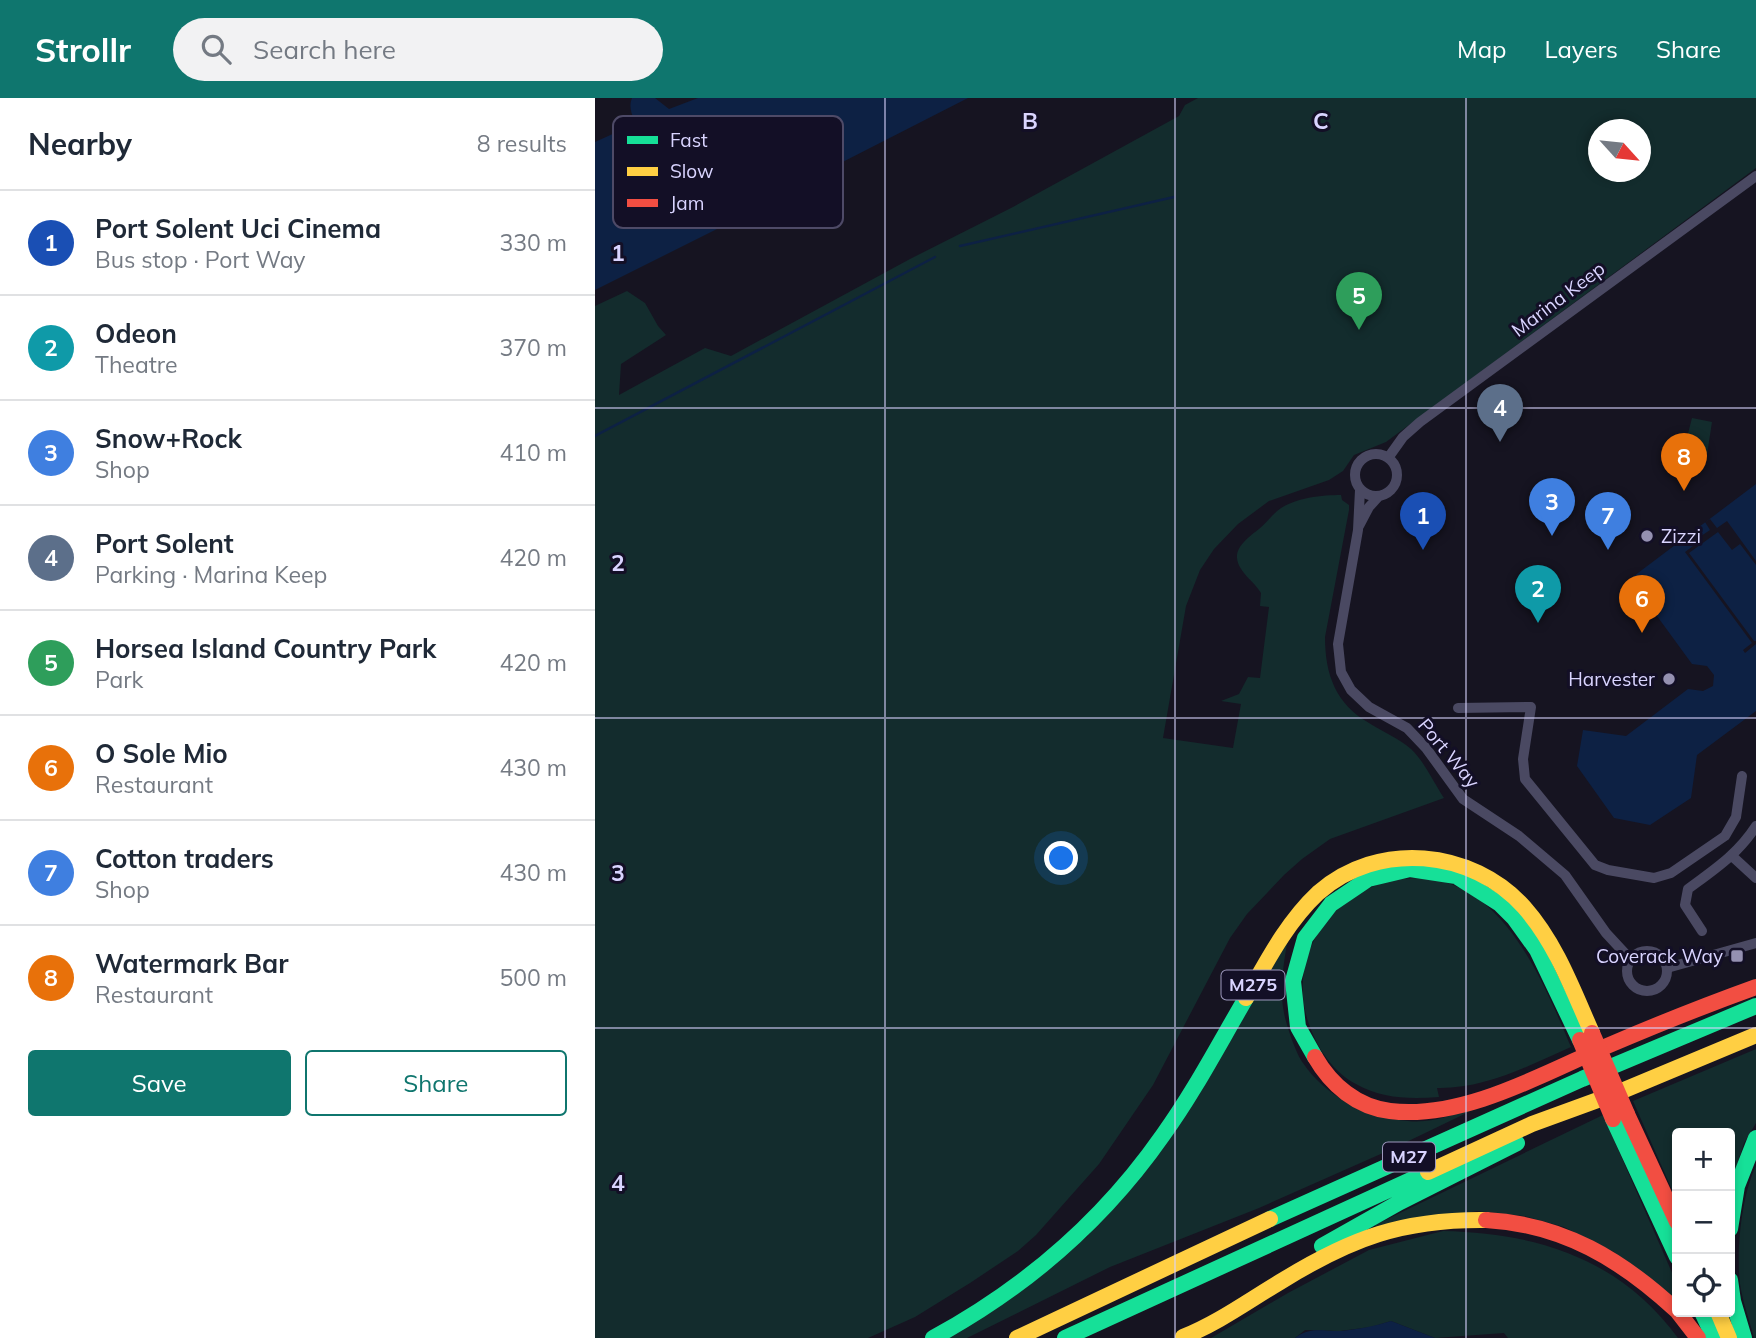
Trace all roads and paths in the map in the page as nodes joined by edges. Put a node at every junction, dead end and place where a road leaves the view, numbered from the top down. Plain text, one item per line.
1 (1756, 176) edge
2 (1388, 458) junction
3 (1360, 490) junction
4 (1379, 496) junction
5 (1358, 530) junction
6 (1458, 708) dead end
7 (1742, 776) dead end
8 (1756, 826) edge
9 (1732, 856) junction
10 (1756, 878) edge
11 (1702, 931) dead end
12 (1756, 943) edge
13 (1631, 960) junction
14 (1667, 968) junction
15 (1756, 987) edge
16 (1756, 1006) edge
17 (1756, 1035) edge
18 (1586, 1037) junction
19 (1568, 1114) junction
20 (1620, 1116) junction
21 (1756, 1138) edge
22 (1735, 1198) edge
23 (1672, 1213) edge
24 (1676, 1254) edge
25 (1672, 1306) edge
26 (1735, 1308) edge
27 (1065, 1314) junction
28 (1682, 1317) edge
29 (1704, 1317) edge
30 (1720, 1317) edge
31 (1182, 1337) edge
32 (933, 1338) edge
33 (999, 1338) edge
34 (1017, 1338) edge
35 (1065, 1338) edge
36 (1698, 1338) edge
37 (1714, 1338) edge
38 (1730, 1338) edge
39 (1744, 1338) edge

1 - 2 street, Marina Keep
2 - 3 street
2 - 4 street
3 - 4 street
3 - 5 street, Port Way
4 - 5 street, Port Way
5 - 13 street, Port Way
6 - 7 street
8 - 9 street
9 - 10 street
9 - 11 street
12 - 14 street
13 - 14 street
13 - 14 street, Port Way
15 - 18 highway
16 - 27 highway, M27
17 - 19 highway, M27
18 - 20 highway, M275, bridge
18 - 32 highway, M275
19 - 31 highway
19 - 35 highway, M27
20 - 23 highway, M275
20 - 24 highway
21 - 22 highway
25 - 31 highway
26 - 39 highway
27 - 33 highway
27 - 34 highway, M27
28 - 36 highway
29 - 37 highway
30 - 38 highway

